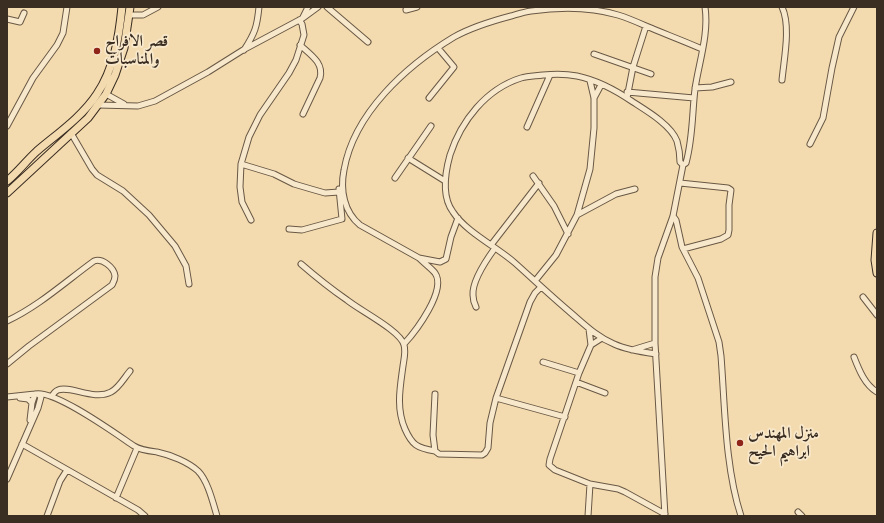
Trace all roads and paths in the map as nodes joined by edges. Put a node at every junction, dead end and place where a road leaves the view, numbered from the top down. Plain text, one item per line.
1 (68, 7) edge
2 (122, 7) edge
3 (130, 7) edge
4 (158, 7) edge
5 (259, 7) edge
6 (308, 7) edge
7 (318, 7) edge
8 (327, 7) edge
9 (417, 7) edge
10 (705, 7) edge
11 (782, 7) edge
12 (854, 7) edge
13 (406, 10) dead end
14 (24, 13) dead end
15 (129, 15) junction
16 (7, 19) edge
17 (301, 19) junction
18 (646, 26) junction
19 (368, 42) dead end
20 (300, 45) junction
21 (438, 48) junction
22 (702, 49) junction
23 (243, 50) junction
24 (594, 54) dead end
25 (633, 67) junction
26 (550, 74) junction
27 (651, 74) dead end
28 (782, 80) dead end
29 (590, 81) junction
30 (731, 82) dead end
31 (602, 85) junction
32 (695, 88) junction
33 (627, 92) junction
34 (106, 94) junction
35 (429, 98) dead end
36 (594, 98) junction
37 (627, 98) junction
38 (694, 98) junction
39 (98, 105) junction
40 (124, 105) junction
41 (303, 114) dead end
42 (7, 126) edge
43 (431, 126) dead end
44 (527, 127) dead end
45 (71, 133) junction
46 (810, 144) dead end
47 (42, 148) junction
48 (49, 155) junction
49 (408, 158) junction
50 (241, 164) junction
51 (683, 165) junction
52 (533, 176) dead end
53 (395, 178) dead end
54 (7, 181) edge
55 (445, 181) junction
56 (342, 183) junction
57 (539, 183) junction
58 (680, 183) junction
59 (635, 189) dead end
60 (7, 192) edge
61 (339, 192) junction
62 (577, 215) junction
63 (672, 216) junction
64 (458, 218) junction
65 (251, 220) dead end
66 (289, 230) dead end
67 (877, 233) edge
68 (568, 234) junction
69 (493, 246) junction
70 (683, 250) junction
71 (419, 258) junction
72 (301, 264) dead end
73 (877, 273) edge
74 (535, 281) junction
75 (189, 284) dead end
76 (540, 287) junction
77 (863, 297) dead end
78 (476, 308) dead end
79 (877, 315) edge
80 (7, 321) edge
81 (590, 329) junction
82 (602, 338) junction
83 (655, 343) junction
84 (404, 344) junction
85 (591, 345) junction
86 (631, 350) junction
87 (656, 354) junction
88 (854, 357) dead end
89 (543, 362) dead end
90 (7, 364) edge
91 (130, 371) dead end
92 (579, 373) junction
93 (576, 382) junction
94 (877, 392) edge
95 (605, 393) dead end
96 (35, 394) junction
97 (435, 394) dead end
98 (52, 396) junction
99 (7, 397) edge
100 (496, 398) junction
101 (41, 400) junction
102 (32, 403) junction
103 (565, 417) junction
104 (29, 427) junction
105 (22, 444) junction
106 (137, 448) junction
107 (435, 451) junction
108 (67, 470) junction
109 (7, 479) edge
110 (590, 484) junction
111 (116, 498) junction
112 (665, 515) edge
113 (46, 516) edge
114 (145, 516) edge
115 (217, 516) edge
116 (588, 516) edge
117 (742, 516) edge

1 - 42 street
2 - 47 main road
3 - 15 main road
4 - 15 street
5 - 23 street
6 - 17 street
7 - 17 street
8 - 19 street
9 - 13 street
10 - 22 street
11 - 28 street
12 - 46 street
14 - 16 street
15 - 34 main road
17 - 20 street
17 - 23 street
18 - 21 street
18 - 22 street
18 - 25 street
20 - 41 street
20 - 50 street
21 - 35 street
21 - 56 street
22 - 32 street
23 - 40 street
24 - 25 street
25 - 27 street
25 - 33 street
26 - 29 street
26 - 44 street
26 - 55 street
29 - 31 street
29 - 36 street
30 - 32 street
31 - 36 street
31 - 37 street
32 - 38 street
33 - 37 street
33 - 38 street
34 - 39 main road
34 - 40 street
36 - 62 street
37 - 51 street
38 - 51 street
39 - 40 street
39 - 45 main road
43 - 49 street
45 - 48 main road
45 - 75 street
47 - 48 main road
47 - 54 main road
48 - 60 main road
49 - 53 street
49 - 55 street
50 - 61 street
50 - 65 street
51 - 58 street
52 - 57 street
55 - 64 street
56 - 61 street
56 - 71 street
57 - 68 street
57 - 69 street
58 - 63 street
58 - 70 street
59 - 62 street
61 - 66 street
62 - 68 street
63 - 70 street
63 - 83 street
64 - 69 street
64 - 71 street
67 - 73 main road
68 - 74 street
69 - 74 street
69 - 78 street
70 - 117 street
71 - 84 street
72 - 84 street
74 - 76 street
76 - 81 street
76 - 100 street
77 - 79 street
80 - 90 street
81 - 82 street
81 - 85 street
82 - 85 street
82 - 86 street
83 - 86 street
83 - 87 street
84 - 107 street
85 - 92 street
86 - 87 street
87 - 112 street
88 - 94 street
89 - 92 street
91 - 98 street
92 - 93 street
93 - 95 street
93 - 103 street
96 - 98 street
96 - 99 street
96 - 101 street
96 - 102 street
97 - 107 street
98 - 101 street
98 - 106 street
99 - 102 street
100 - 103 street
100 - 107 street
101 - 104 street
102 - 104 street
103 - 110 street
104 - 105 street
105 - 108 street
105 - 109 street
106 - 111 street
106 - 115 street
108 - 111 street
108 - 113 street
110 - 112 street
110 - 116 street
111 - 114 street

